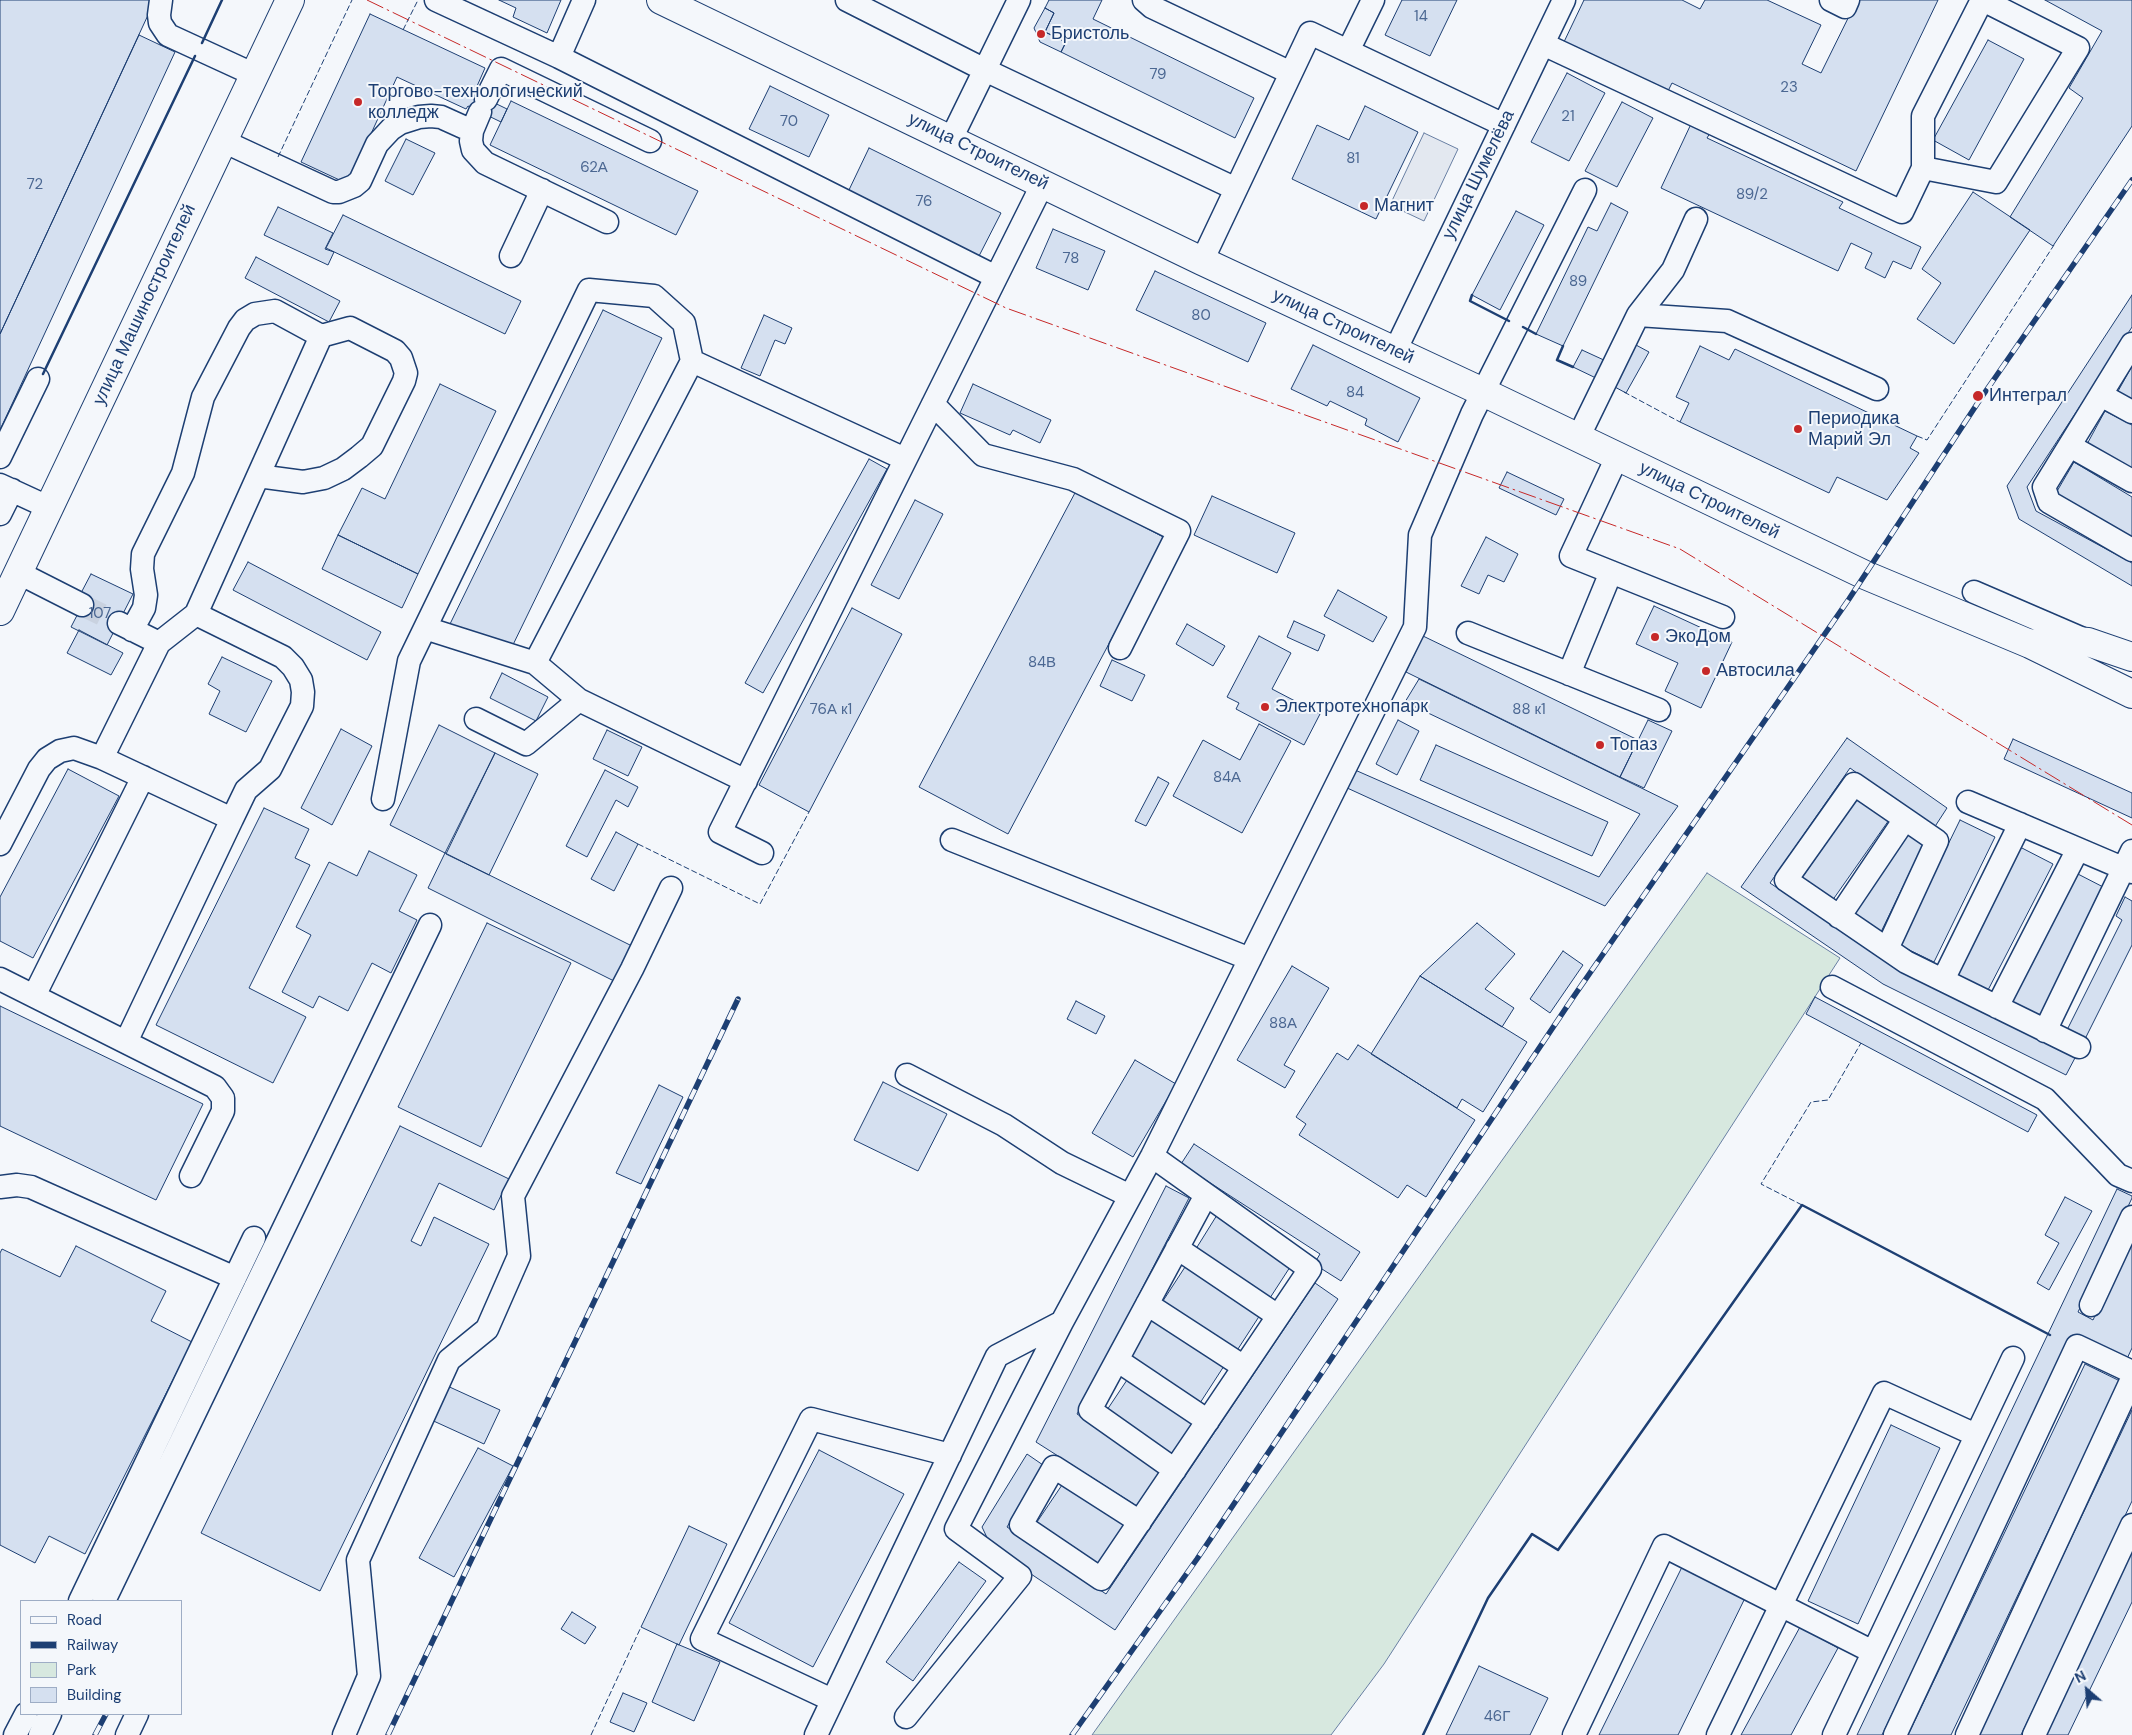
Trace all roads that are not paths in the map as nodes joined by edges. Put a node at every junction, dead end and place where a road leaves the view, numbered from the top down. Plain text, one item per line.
1 (162, 0) edge
2 (290, 0) edge
3 (436, 0) edge
4 (584, 0) edge
5 (661, 0) edge
6 (847, 0) edge
7 (1019, 0) edge
8 (1144, 0) edge
9 (1373, 0) edge
10 (1564, 0) edge
11 (1831, 0) edge
12 (1848, 0) edge
13 (1983, 0) edge
14 (1543, 44) junction
15 (1348, 51) junction
16 (559, 57) junction
17 (985, 70) junction
18 (1291, 73) junction
19 (254, 75) junction
20 (480, 114) junction
21 (1504, 125) junction
22 (951, 139) junction
23 (223, 141) junction
24 (650, 141) dead end
25 (1923, 168) junction
26 (1043, 183) junction
27 (1236, 189) junction
28 (542, 190) junction
29 (1585, 190) dead end
30 (1696, 220) dead end
31 (607, 222) dead end
32 (511, 256) dead end
33 (1202, 261) junction
34 (996, 276) junction
35 (1638, 315) junction
36 (321, 336) junction
37 (2132, 344) edge
38 (1395, 351) junction
39 (692, 361) junction
40 (38, 379) dead end
41 (1877, 389) dead end
42 (1483, 392) junction
43 (2101, 395) junction
44 (933, 404) junction
45 (2132, 412) edge
46 (1578, 438) junction
47 (2070, 446) junction
48 (1617, 456) junction
49 (0, 457) edge
50 (905, 459) junction
51 (258, 476) junction
52 (2132, 481) edge
53 (6, 488) edge
54 (50, 508) junction
55 (0, 514) edge
56 (2132, 550) edge
57 (1612, 572) junction
58 (18, 573) junction
59 (1974, 592) dead end
60 (82, 605) tunnel mouth
61 (0, 611) edge
62 (196, 614) junction
63 (1723, 617) dead end
64 (425, 628) junction
65 (1468, 633) dead end
66 (2088, 642) junction
67 (159, 643) junction
68 (2030, 644) junction
69 (1120, 648) dead end
70 (2132, 657) edge
71 (535, 663) junction
72 (1569, 674) junction
73 (2132, 694) edge
74 (578, 700) junction
75 (1659, 710) dead end
76 (476, 719) dead end
77 (102, 758) junction
78 (143, 777) junction
79 (746, 781) junction
80 (382, 799) dead end
81 (1968, 802) dead end
82 (232, 819) junction
83 (1905, 819) junction
84 (2020, 824) junction
85 (952, 840) dead end
86 (0, 844) edge
87 (2078, 849) junction
88 (762, 853) dead end
89 (2129, 864) edge
90 (671, 888) dead end
91 (1839, 917) junction
92 (430, 925) dead end
93 (1886, 949) junction
94 (1250, 959) junction
95 (0, 979) edge
96 (1942, 980) junction
97 (1832, 987) dead end
98 (34, 996) junction
99 (1997, 1007) junction
100 (2046, 1031) junction
101 (126, 1042) junction
102 (2079, 1047) dead end
103 (906, 1075) dead end
104 (1152, 1156) junction
105 (190, 1176) dead end
106 (2132, 1181) edge
107 (0, 1187) edge
108 (1206, 1195) junction
109 (1130, 1196) junction
110 (2132, 1217) edge
111 (254, 1238) dead end
112 (1177, 1248) junction
113 (235, 1278) junction
114 (1147, 1304) junction
115 (2091, 1305) dead end
116 (1278, 1316) junction
117 (1062, 1322) junction
118 (2013, 1358) dead end
119 (1117, 1360) junction
120 (1244, 1367) junction
121 (2132, 1372) edge
122 (2132, 1380) edge
123 (1208, 1421) junction
124 (1976, 1435) junction
125 (950, 1455) junction
126 (1175, 1470) junction
127 (1140, 1522) junction
128 (2132, 1526) edge
129 (80, 1600) edge
130 (109, 1600) edge
131 (1782, 1605) junction
132 (1873, 1652) junction
133 (832, 1700) junction
134 (25, 1715) edge
135 (50, 1715) edge
136 (137, 1715) edge
137 (906, 1717) dead end
138 (15, 1735) edge
139 (40, 1735) edge
140 (127, 1735) edge
141 (344, 1735) edge
142 (816, 1735) edge
143 (1574, 1735) edge
144 (1718, 1735) edge
145 (1834, 1735) edge
146 (1895, 1735) edge
147 (1967, 1735) edge
148 (2034, 1735) edge

1 - 19 street
2 - 19 main road, улица Машиностроителей
3 - 16 street
4 - 16 street
5 - 22 main road, улица Строителей
6 - 17 street
7 - 17 street
8 - 18 street
9 - 15 street
10 - 14 street, улица Шумелёва
11 - 12 street
13 - 25 street
13 - 25 street
14 - 21 street, улица Шумелёва
14 - 25 street
15 - 18 street
15 - 21 street
16 - 34 street
17 - 22 street
17 - 27 street
18 - 27 street
19 - 23 main road, улица Машиностроителей
20 - 23 street
20 - 24 street
20 - 28 street
21 - 38 street, улица Шумелёва
22 - 26 main road, улица Строителей
23 - 54 main road, улица Машиностроителей
26 - 33 main road, улица Строителей
26 - 34 street
27 - 33 street
28 - 31 street
28 - 32 street
29 - 42 street
30 - 35 street
33 - 38 main road, улица Строителей
34 - 44 street
35 - 41 street
35 - 46 street
36 - 51 street
36 - 51 street
36 - 67 street
37 - 43 street
38 - 42 main road, улица Строителей
39 - 50 street
39 - 64 street
39 - 71 street
40 - 49 street
42 - 46 main road, улица Строителей
42 - 94 street
43 - 45 street
43 - 47 street
44 - 50 street
44 - 69 street
46 - 48 main road, улица Строителей
47 - 52 street
47 - 56 street
48 - 57 street
48 - 68 main road, улица Строителей
50 - 79 street
51 - 62 street
53 - 54 street
53 - 55 street
54 - 58 main road, улица Машиностроителей
57 - 63 street
57 - 72 street
58 - 60 street
58 - 61 main road, улица Машиностроителей
59 - 66 street
62 - 67 street
62 - 82 street
64 - 71 street
64 - 80 street
65 - 72 street
66 - 68 main road
66 - 70 main road
67 - 77 street
68 - 73 main road, улица Строителей
71 - 74 street
72 - 75 street
74 - 76 street
74 - 79 street
77 - 78 street
77 - 86 street
78 - 82 street
78 - 98 street
79 - 88 street
81 - 84 street
82 - 101 street
83 - 91 street
83 - 91 street
83 - 93 street
84 - 87 street
84 - 96 street
85 - 94 street
87 - 89 street
87 - 99 street
89 - 100 street
90 - 141 street
91 - 93 street
92 - 130 street
93 - 96 street
94 - 104 street
95 - 98 street
96 - 99 street
97 - 106 street
98 - 101 street
99 - 100 street
100 - 102 street
101 - 105 street
103 - 109 street
104 - 108 street
104 - 109 street
107 - 113 street
108 - 112 street
108 - 116 street
109 - 117 street
110 - 115 street
111 - 113 street
112 - 114 street
112 - 116 street
113 - 129 street
114 - 119 street
114 - 120 street
116 - 120 street
117 - 125 street
117 - 137 street
118 - 124 street
119 - 123 street
119 - 126 street
120 - 123 street
121 - 146 street
122 - 147 street
123 - 126 street
124 - 131 street
124 - 132 street
125 - 133 street
125 - 133 street
126 - 127 street
127 - 127 street
128 - 148 street
131 - 132 street
131 - 143 street
131 - 144 street
132 - 145 street
133 - 142 street
134 - 138 street
135 - 139 street
136 - 140 street

